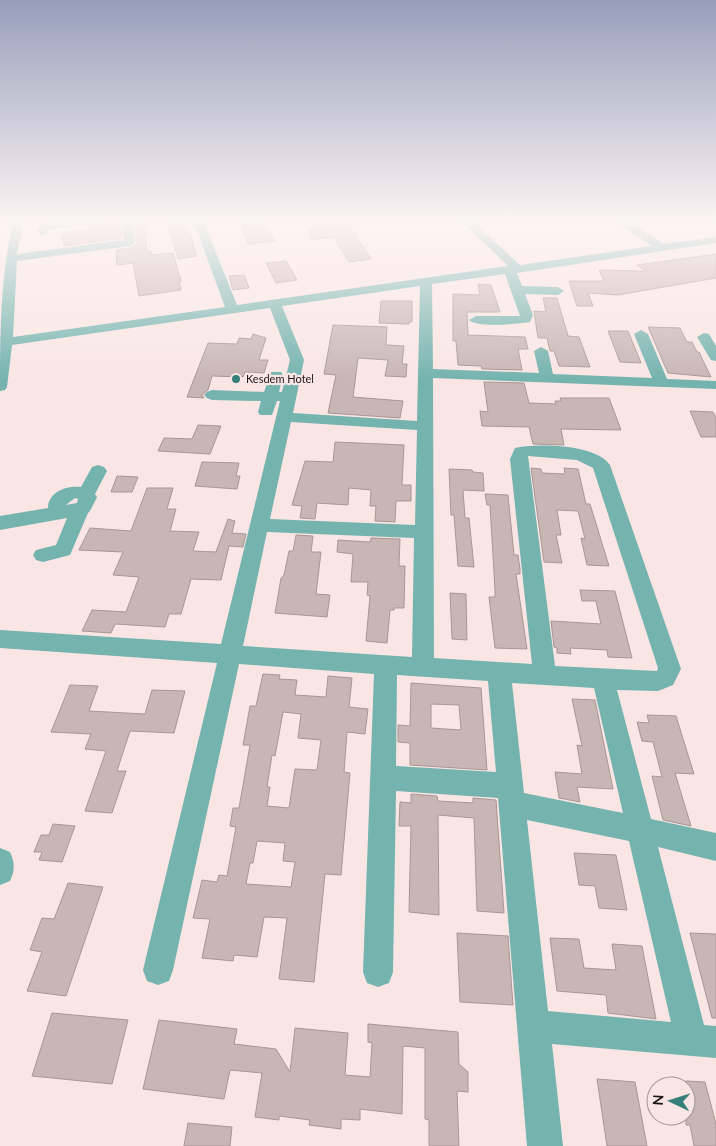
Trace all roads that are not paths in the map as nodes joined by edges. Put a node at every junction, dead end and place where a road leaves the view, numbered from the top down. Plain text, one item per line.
1 (219, 273) edge
2 (490, 273) edge
3 (515, 273) edge
4 (5, 275) edge
5 (426, 283) junction
6 (517, 290) junction
7 (558, 291) dead end
8 (275, 304) junction
9 (233, 310) junction
10 (476, 320) dead end
11 (641, 334) dead end
12 (704, 337) dead end
13 (3, 343) edge
14 (541, 351) dead end
15 (716, 356) edge
16 (425, 373) junction
17 (276, 375) dead end
18 (547, 378) junction
19 (662, 383) junction
20 (0, 387) edge
21 (714, 389) edge
22 (212, 396) dead end
23 (277, 406) junction
24 (425, 426) junction
25 (98, 471) dead end
26 (76, 505) junction
27 (0, 523) edge
28 (259, 525) junction
29 (424, 532) junction
30 (44, 555) dead end
31 (0, 639) edge
32 (229, 655) junction
33 (386, 665) junction
34 (423, 667) junction
35 (499, 672) junction
36 (545, 675) junction
37 (603, 679) junction
38 (383, 778) junction
39 (511, 795) junction
40 (640, 830) junction
41 (716, 847) edge
42 (0, 862) edge
43 (0, 871) edge
44 (158, 970) dead end
45 (378, 972) dead end
46 (533, 1026) junction
47 (704, 1041) edge
48 (545, 1146) edge

1 - 9 street
2 - 5 street
3 - 6 street
4 - 13 street
5 - 8 street
5 - 16 street
6 - 7 street
6 - 10 street
8 - 9 street
8 - 23 street
9 - 13 street
11 - 19 street
12 - 15 street
13 - 20 street
14 - 18 street
16 - 18 street
16 - 24 street
17 - 23 street
18 - 19 street
19 - 21 street
22 - 23 street
23 - 24 street
23 - 28 street
24 - 29 street
25 - 26 street
26 - 27 street
26 - 30 street
28 - 29 street
28 - 32 street
29 - 34 street
31 - 32 street
32 - 33 street
32 - 44 street
33 - 34 street
33 - 38 street
34 - 35 street
35 - 36 street
35 - 39 street
36 - 37 street
36 - 37 street
37 - 40 street
38 - 39 street
38 - 45 street
39 - 40 street
39 - 46 street
40 - 41 street
40 - 47 street
42 - 43 street
46 - 47 street
46 - 48 street

